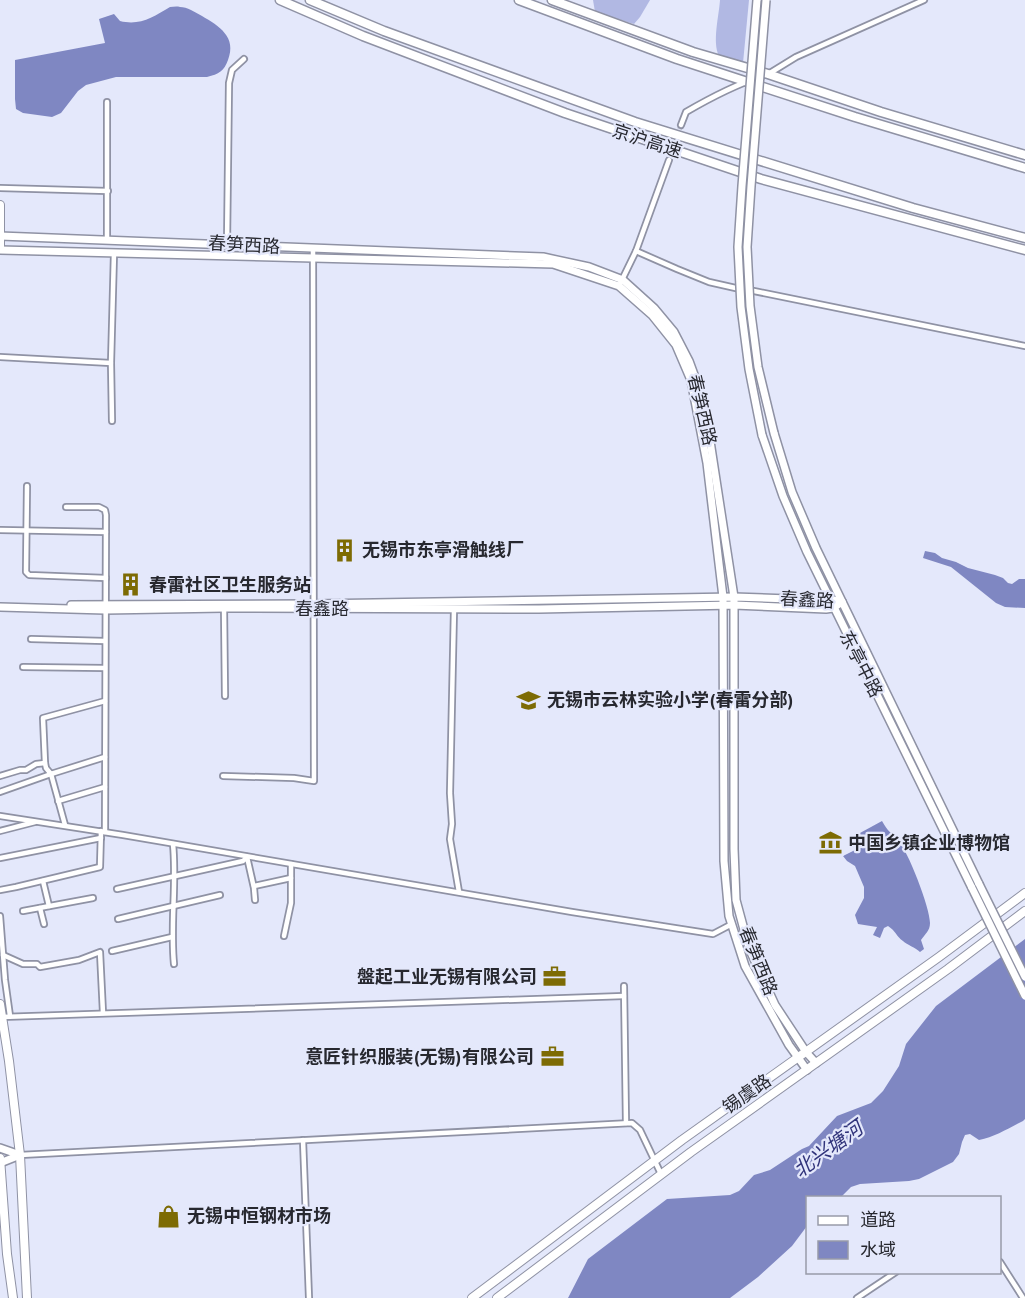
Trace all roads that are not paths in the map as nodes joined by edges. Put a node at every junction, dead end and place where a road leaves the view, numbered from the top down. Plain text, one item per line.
1 (280, 0) edge
2 (310, 0) edge
3 (519, 0) edge
4 (552, 0) edge
5 (757, 0) edge
6 (766, 0) edge
7 (924, 0) edge
8 (244, 59) dead end
9 (768, 74) junction
10 (747, 81) junction
11 (107, 102) dead end
12 (681, 125) tunnel mouth
13 (1025, 155) edge
14 (669, 160) tunnel mouth
15 (1025, 168) edge
16 (0, 188) edge
17 (108, 191) junction
18 (0, 205) edge
19 (0, 236) edge
20 (1025, 238) edge
21 (108, 240) junction
22 (227, 244) junction
23 (0, 248) edge
24 (313, 248) junction
25 (1025, 250) edge
26 (636, 251) junction
27 (114, 253) junction
28 (312, 258) junction
29 (621, 283) junction
30 (1025, 346) edge
31 (0, 357) edge
32 (111, 363) junction
33 (112, 420) dead end
34 (27, 486) dead end
35 (66, 507) dead end
36 (0, 530) edge
37 (26, 531) junction
38 (106, 532) junction
39 (106, 578) junction
40 (829, 599) junction
41 (724, 601) junction
42 (734, 601) junction
43 (842, 602) junction
44 (0, 605) edge
45 (224, 606) junction
46 (314, 606) junction
47 (105, 607) junction
48 (833, 608) junction
49 (454, 609) junction
50 (31, 639) dead end
51 (105, 641) junction
52 (23, 666) dead end
53 (105, 668) junction
54 (225, 696) dead end
55 (105, 702) junction
56 (105, 757) junction
57 (45, 763) junction
58 (51, 774) junction
59 (0, 776) edge
60 (223, 776) dead end
61 (105, 787) junction
62 (0, 792) edge
63 (58, 801) junction
64 (0, 816) edge
65 (38, 821) junction
66 (65, 825) junction
67 (0, 831) edge
68 (103, 831) junction
69 (101, 838) junction
70 (173, 844) junction
71 (247, 857) junction
72 (0, 858) edge
73 (291, 864) junction
74 (174, 876) junction
75 (291, 878) junction
76 (43, 880) junction
77 (254, 886) junction
78 (975, 886) junction
79 (117, 889) dead end
80 (0, 890) edge
81 (459, 892) junction
82 (1025, 893) edge
83 (220, 895) dead end
84 (93, 898) dead end
85 (255, 900) dead end
86 (49, 906) junction
87 (174, 907) junction
88 (40, 908) junction
89 (23, 911) dead end
90 (1025, 911) edge
91 (0, 916) edge
92 (118, 919) dead end
93 (44, 924) dead end
94 (732, 924) junction
95 (284, 936) dead end
96 (172, 937) junction
97 (1, 945) edge
98 (112, 951) dead end
99 (3, 955) junction
100 (174, 964) dead end
101 (1025, 977) edge
102 (624, 986) dead end
103 (624, 996) junction
104 (1025, 996) edge
105 (0, 1004) edge
106 (103, 1013) junction
107 (6, 1017) junction
108 (806, 1052) junction
109 (798, 1058) junction
110 (816, 1063) junction
111 (807, 1070) junction
112 (626, 1123) junction
113 (303, 1140) junction
114 (0, 1148) edge
115 (20, 1155) junction
116 (0, 1158) edge
117 (655, 1160) junction
118 (0, 1163) edge
119 (661, 1174) junction
120 (1001, 1265) edge
121 (893, 1274) edge
122 (13, 1298) edge
123 (27, 1298) edge
124 (309, 1298) edge
125 (472, 1298) edge
126 (497, 1298) edge
127 (857, 1298) edge
128 (1023, 1298) edge

1 - 25 highway, 京沪高速
2 - 20 highway, 京沪高速
3 - 10 highway
4 - 9 highway
5 - 40 main road, 东亭中路, bridge
6 - 43 main road, 东亭中路, bridge
7 - 9 street
8 - 22 street
9 - 10 street
9 - 13 highway
10 - 12 street
10 - 15 highway
11 - 17 street
14 - 26 street
16 - 17 street
17 - 21 street
18 - 19 main road
19 - 21 main road, 春笋西路
19 - 23 main road
21 - 22 main road, 春笋西路
22 - 24 main road, 春笋西路
23 - 27 main road, 春笋西路
24 - 28 street
24 - 29 main road, 春笋西路
26 - 29 street
26 - 30 street
27 - 28 main road, 春笋西路
27 - 32 street
28 - 29 main road, 春笋西路
28 - 46 street
29 - 41 main road, 春笋西路
29 - 42 main road, 春笋西路
31 - 32 street
32 - 33 street
34 - 37 street
35 - 38 street
36 - 37 street
37 - 38 street
37 - 39 street
38 - 39 street
39 - 47 street
40 - 42 main road, 春鑫路
40 - 43 main road, 春鑫路
40 - 48 main road, 东亭中路
41 - 42 main road, 春鑫路
41 - 46 main road, 春鑫路
41 - 49 main road, 春鑫路
41 - 94 main road, 春笋西路
42 - 48 main road, 春鑫路
42 - 108 main road, 春笋西路
43 - 48 main road, 春鑫路
43 - 78 main road, 东亭中路
44 - 47 main road, 春鑫路
45 - 46 main road, 春鑫路
45 - 47 main road, 春鑫路
45 - 54 street
46 - 49 main road, 春鑫路
46 - 60 street
47 - 51 street
48 - 78 main road, 东亭中路
49 - 81 street
50 - 51 street
51 - 53 street
52 - 53 street
53 - 55 street
55 - 56 street
55 - 57 street
56 - 58 street
56 - 61 street
57 - 58 street
57 - 59 street
58 - 62 street
58 - 63 street
61 - 63 street
61 - 68 street
63 - 66 street
64 - 65 street
65 - 66 street
65 - 67 street
66 - 68 street
68 - 69 street
68 - 70 street
69 - 72 street
69 - 76 street
70 - 71 street
70 - 74 street
71 - 73 street
71 - 74 street
71 - 77 street
73 - 75 street
73 - 81 street
74 - 79 street
74 - 87 street
75 - 77 street
75 - 95 street
76 - 80 street
76 - 86 street
77 - 85 street
78 - 101 main road, bridge
78 - 104 main road, bridge
81 - 94 street
82 - 108 main road, 锡虞路
83 - 87 street
84 - 86 street
86 - 88 street
87 - 92 street
87 - 96 street
88 - 89 street
88 - 93 street
90 - 110 main road, 锡虞路
91 - 97 street
94 - 109 main road, 春笋西路
96 - 98 street
96 - 100 street
97 - 99 street
99 - 106 street
99 - 107 street
102 - 103 street
103 - 106 street
103 - 112 street
105 - 107 main road
106 - 107 street
107 - 115 main road
108 - 109 main road, 锡虞路
108 - 110 main road, 春笋西路
109 - 111 main road, 春笋西路
109 - 117 main road, 锡虞路
110 - 111 main road, 锡虞路
111 - 119 main road, 锡虞路
112 - 113 street
112 - 117 street
113 - 115 street
113 - 124 street
114 - 115 main road
115 - 118 main road
115 - 123 main road
116 - 118 main road
117 - 119 street
117 - 125 main road, 锡虞路
118 - 122 main road
119 - 126 main road, 锡虞路
120 - 128 street
121 - 127 street

